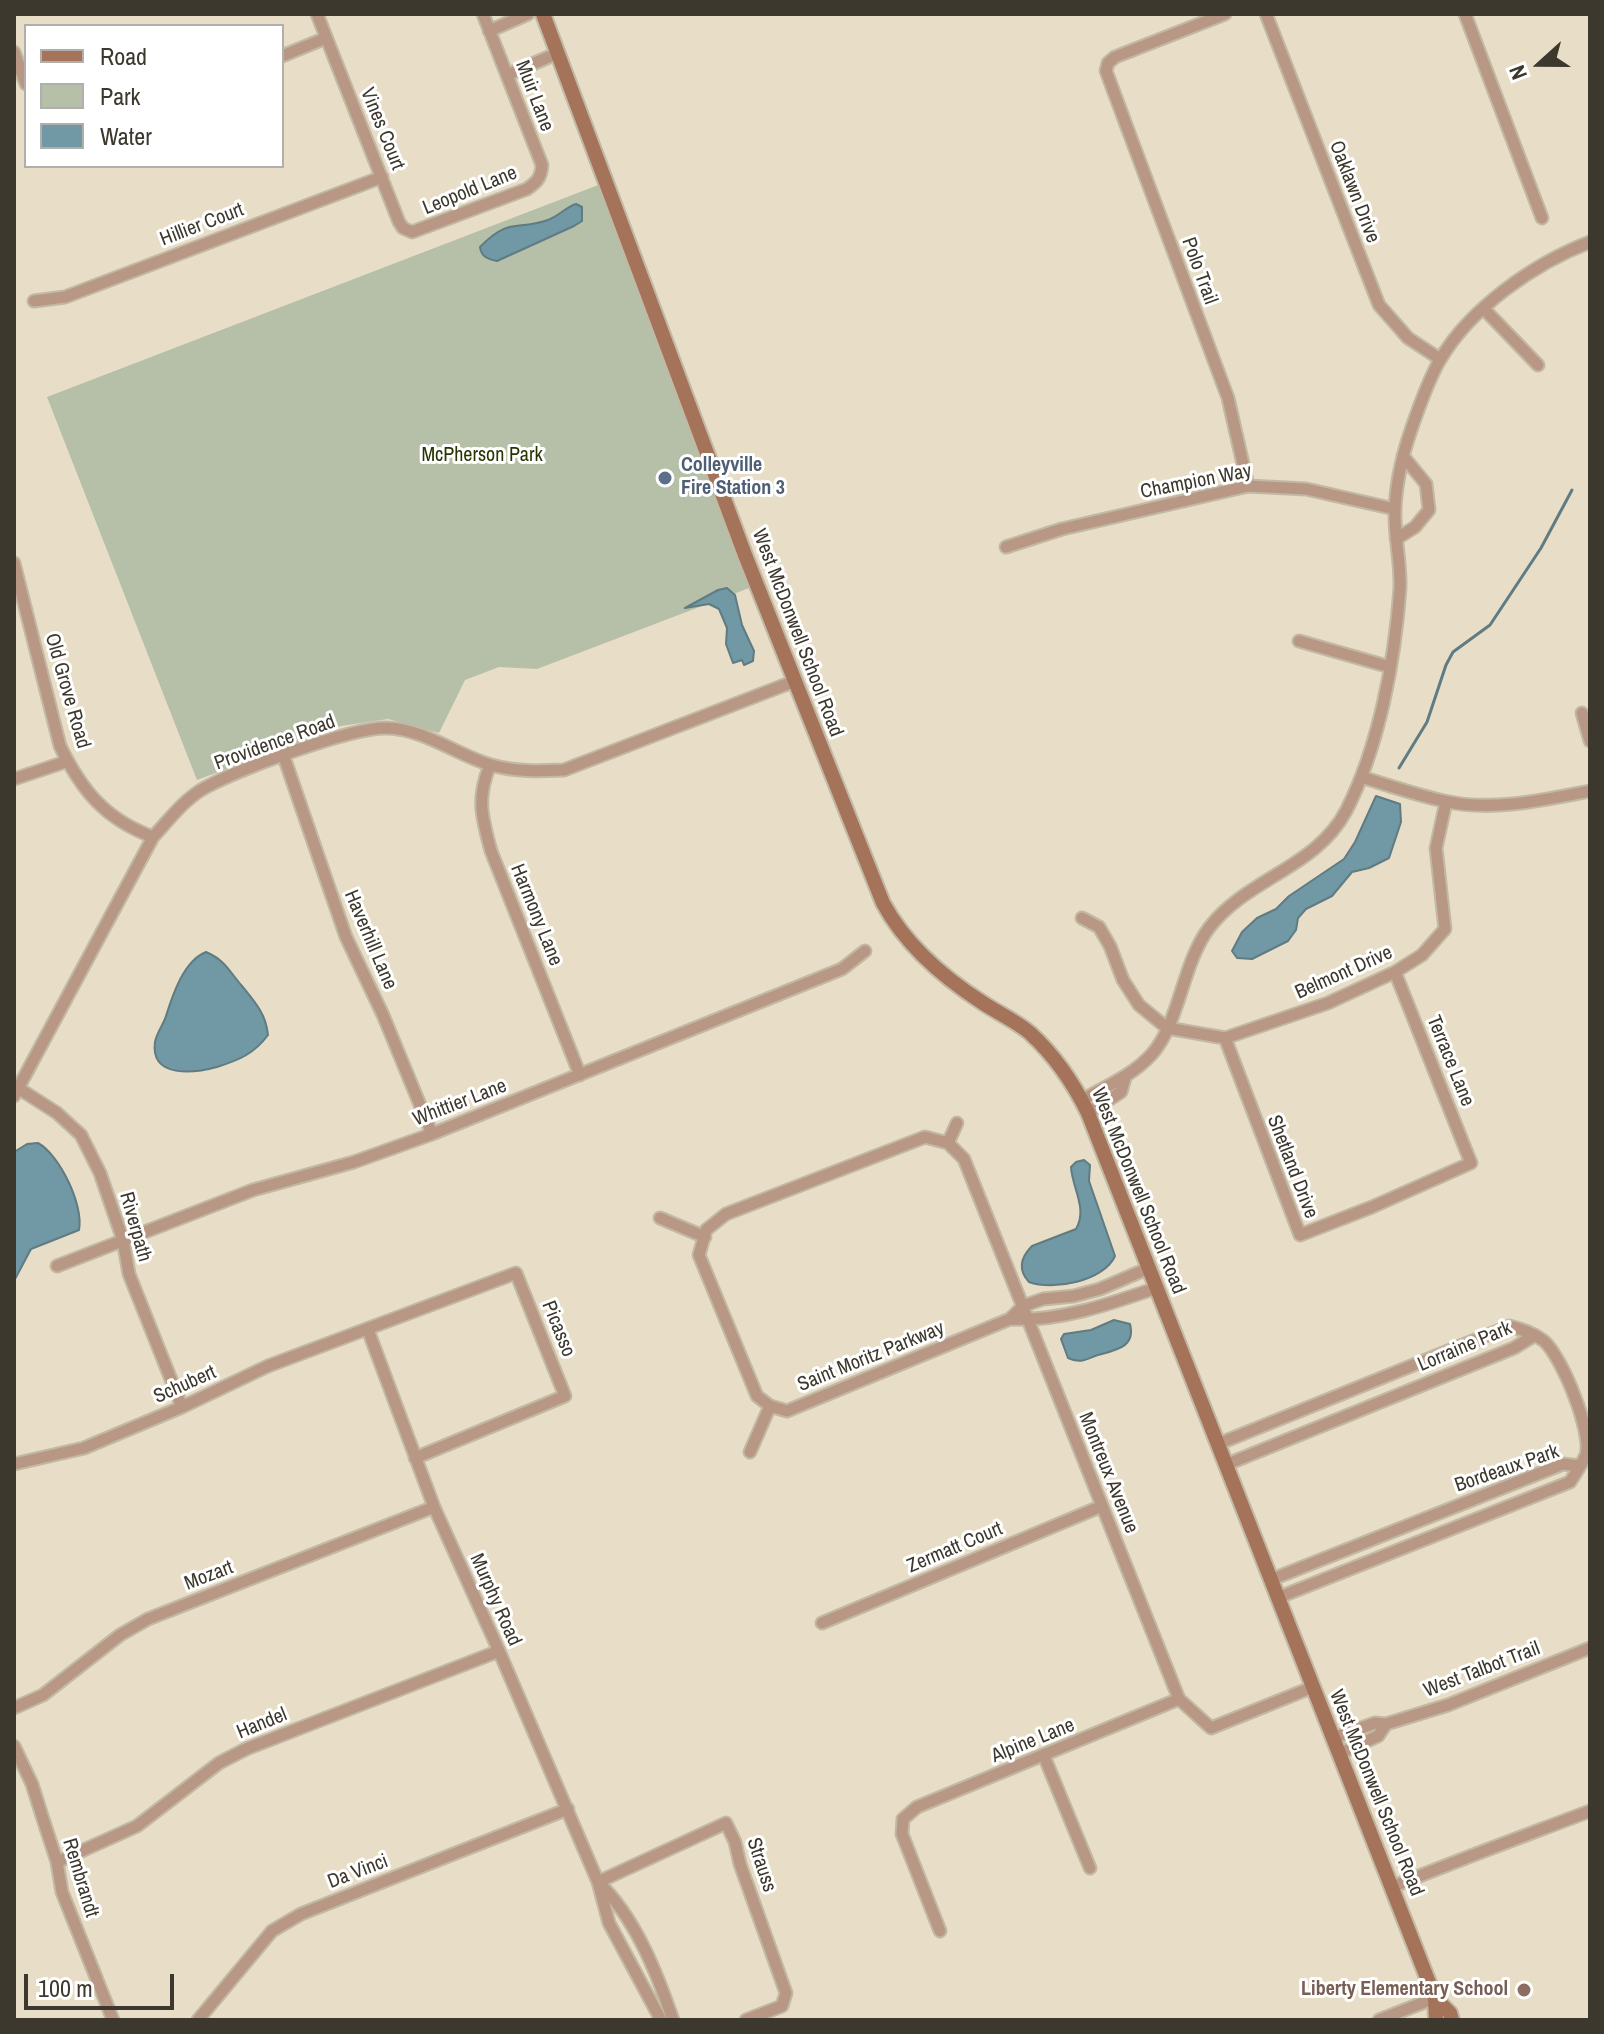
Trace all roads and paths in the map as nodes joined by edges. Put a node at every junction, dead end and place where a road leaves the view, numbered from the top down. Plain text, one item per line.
1 (317, 14) edge
2 (483, 14) edge
3 (528, 14) edge
4 (543, 14) edge
5 (1225, 14) edge
6 (1266, 14) edge
7 (1465, 14) edge
8 (489, 31) junction
9 (326, 38) junction
10 (14, 52) edge
11 (558, 53) junction
12 (284, 55) edge
13 (507, 75) junction
14 (24, 79) edge
15 (541, 174) joint
16 (382, 177) junction
17 (1542, 218) dead end
18 (407, 231) joint
19 (1590, 242) edge
20 (34, 301) dead end
21 (1484, 309) junction
22 (1440, 359) junction
23 (1538, 365) dead end
24 (1403, 456) junction
25 (1248, 486) junction
26 (1395, 509) junction
27 (1396, 539) junction
28 (1006, 547) dead end
29 (14, 563) edge
30 (1299, 641) dead end
31 (1390, 667) junction
32 (795, 681) junction
33 (1582, 713) dead end
34 (1590, 741) edge
35 (284, 757) junction
36 (68, 761) junction
37 (490, 765) junction
38 (1361, 777) junction
39 (14, 779) edge
40 (1590, 791) edge
41 (1446, 802) junction
42 (153, 837) junction
43 (1082, 918) dead end
44 (865, 951) dead end
45 (1395, 972) junction
46 (1167, 1028) junction
47 (1225, 1038) junction
48 (580, 1075) junction
49 (15, 1090) edge
50 (1085, 1107) junction
51 (957, 1123) dead end
52 (432, 1134) junction
53 (948, 1143) junction
54 (1372, 1207) joint
55 (660, 1218) dead end
56 (705, 1237) junction
57 (123, 1240) junction
58 (57, 1266) dead end
59 (1149, 1268) junction
60 (1156, 1288) junction
61 (1023, 1306) junction
62 (1010, 1319) junction
63 (1028, 1320) junction
64 (368, 1330) junction
65 (1535, 1335) junction
66 (770, 1406) junction
67 (182, 1407) junction
68 (1259, 1427) junction
69 (1218, 1444) junction
70 (1267, 1448) junction
71 (750, 1452) dead end
72 (415, 1458) junction
73 (14, 1464) edge
74 (1225, 1465) junction
75 (1580, 1466) junction
76 (1102, 1506) junction
77 (434, 1507) junction
78 (1315, 1562) junction
79 (1270, 1580) junction
80 (1322, 1580) junction
81 (1277, 1598) junction
82 (822, 1623) dead end
83 (1590, 1648) edge
84 (499, 1651) junction
85 (1313, 1687) junction
86 (1179, 1699) junction
87 (14, 1708) edge
88 (1386, 1724) junction
89 (1333, 1738) junction
90 (14, 1746) edge
91 (1339, 1754) junction
92 (1044, 1756) junction
93 (568, 1809) junction
94 (1590, 1811) edge
95 (57, 1862) junction
96 (1090, 1868) dead end
97 (598, 1882) junction
98 (1392, 1887) junction
99 (940, 1931) dead end
100 (1435, 1998) junction
101 (113, 2020) edge
102 (198, 2020) edge
103 (661, 2020) edge
104 (673, 2020) edge
105 (746, 2020) edge
106 (1379, 2020) edge
107 (1436, 2020) edge
108 (1452, 2020) edge

1 - 9 street, Vines Court
2 - 8 street, Muir Lane
3 - 8 street
4 - 11 main road, West McDonwell School Road
5 - 25 street, Polo Trail
6 - 22 street, Oaklawn Drive
7 - 17 street
8 - 13 street, Muir Lane
9 - 12 street
9 - 16 street, Vines Court
10 - 14 street
11 - 13 street
11 - 32 main road, West McDonwell School Road
13 - 15 street, Muir Lane
15 - 18 street, Leopold Lane
16 - 18 street, Vines Court
16 - 20 street, Hillier Court
19 - 21 street
21 - 22 street
21 - 23 street
22 - 24 street
24 - 26 street
24 - 27 street
25 - 26 street, Champion Way
25 - 28 street, Champion Way
26 - 27 street
27 - 31 street
29 - 36 street, Old Grove Road
30 - 31 street
31 - 38 street
32 - 37 street, Providence Road
32 - 50 main road, West McDonwell School Road
33 - 34 street
35 - 37 street, Providence Road
35 - 42 street, Providence Road
35 - 52 street, Haverhill Lane
36 - 39 street
36 - 42 street, Old Grove Road
37 - 48 street, Harmony Lane
38 - 41 street
38 - 46 street
40 - 41 street
41 - 45 street, Belmont Drive
42 - 49 street, Providence Road
43 - 46 street
44 - 48 street, Whittier Lane
45 - 47 street, Belmont Drive
45 - 54 street, Terrace Lane
46 - 47 street, Belmont Drive
46 - 50 street
47 - 54 street, Shetland Drive
48 - 52 street, Whittier Lane
49 - 57 street, Riverpath
50 - 59 main road, West McDonwell School Road
51 - 53 street
52 - 57 street, Whittier Lane
53 - 56 street
53 - 61 street, Montreux Avenue
55 - 56 street
56 - 66 street
57 - 58 street, Whittier Lane
57 - 67 street, Riverpath
59 - 60 main road, West McDonwell School Road
59 - 61 street
60 - 63 street, Saint Moritz Parkway
60 - 69 main road, West McDonwell School Road
61 - 62 street, Saint Moritz Parkway
61 - 63 street, Montreux Avenue
62 - 63 street, Saint Moritz Parkway
62 - 66 street, Saint Moritz Parkway
63 - 76 street, Montreux Avenue
64 - 67 street, Schubert
64 - 72 street, Murphy Road
64 - 72 street, Picasso
65 - 68 street, Lorraine Park
65 - 70 street, Lorraine Park
65 - 75 street
66 - 71 street
67 - 73 street, Schubert
68 - 69 street, Lorraine Park
68 - 70 street
69 - 74 main road, West McDonwell School Road
70 - 74 street, Lorraine Park
72 - 77 street, Murphy Road
74 - 79 main road, West McDonwell School Road
75 - 78 street, Bordeaux Park
75 - 80 street, Bordeaux Park
76 - 82 street, Zermatt Court
76 - 86 street, Montreux Avenue
77 - 84 street, Murphy Road
77 - 87 street, Mozart
78 - 79 street, Bordeaux Park
78 - 80 street
79 - 81 main road, West McDonwell School Road
80 - 81 street, Bordeaux Park
81 - 85 main road, West McDonwell School Road
83 - 88 street, West Talbot Trail
84 - 93 street, Murphy Road
84 - 95 street, Handel
85 - 86 street, Montreux Avenue
85 - 89 main road, West McDonwell School Road
86 - 92 street, Alpine Lane
88 - 89 street, West Talbot Trail
88 - 91 street, West Talbot Trail
89 - 91 main road, West McDonwell School Road
90 - 95 street, Rembrandt
91 - 98 main road, West McDonwell School Road
92 - 96 street
92 - 99 street, Alpine Lane
93 - 97 street, Murphy Road
93 - 102 street, Da Vinci
94 - 98 street
95 - 101 street, Rembrandt
97 - 103 street, Murphy Road
97 - 104 street, Murphy Road
97 - 105 street, Strauss
98 - 100 main road, West McDonwell School Road
100 - 106 street
100 - 107 main road, West McDonwell School Road
100 - 108 main road, West McDonwell School Road

